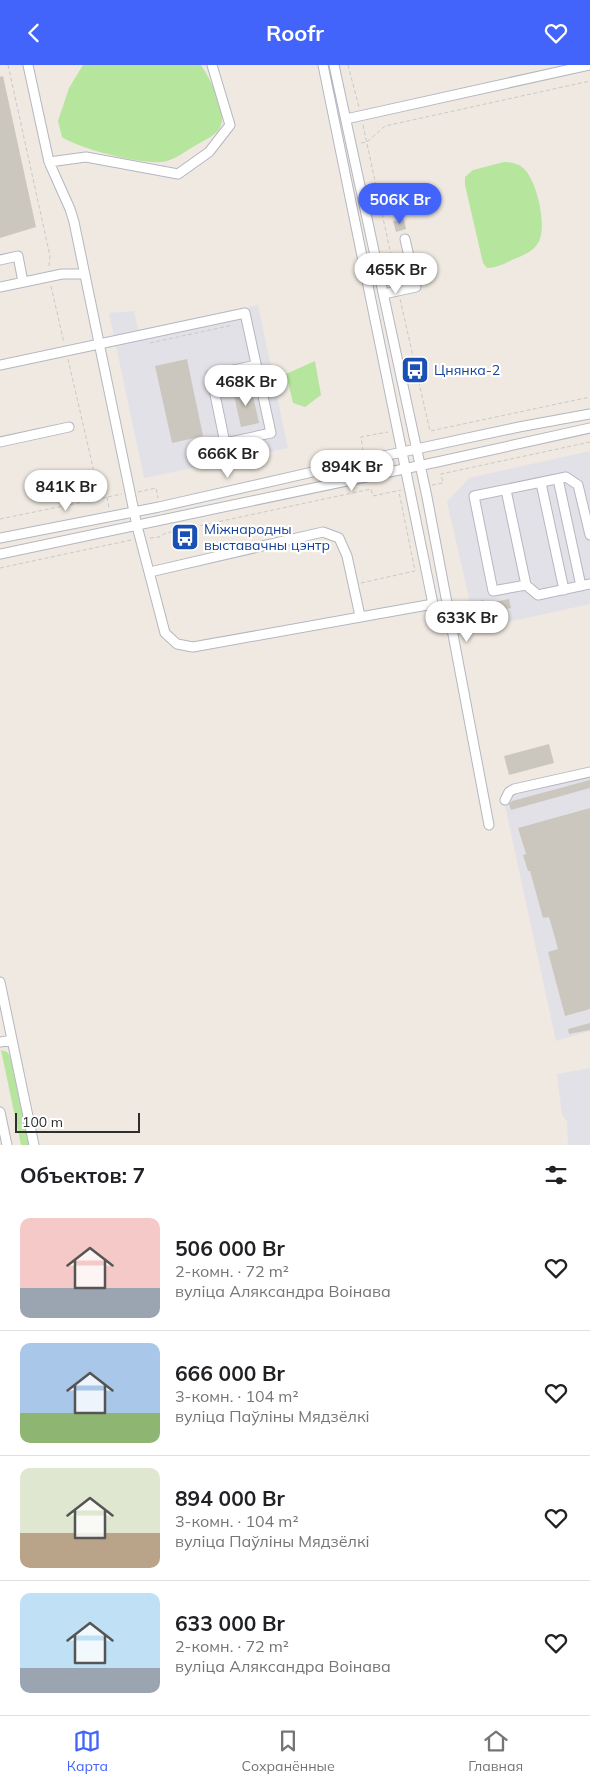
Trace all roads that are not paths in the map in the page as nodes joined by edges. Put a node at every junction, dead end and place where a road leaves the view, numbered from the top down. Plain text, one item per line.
1 (28, 65) edge
2 (212, 65) edge
3 (323, 65) edge
4 (334, 65) edge
5 (589, 65) edge
6 (346, 119) junction
7 (355, 160) junction
8 (343, 162) junction
9 (49, 163) junction
10 (405, 239) dead end
11 (0, 260) edge
12 (84, 274) junction
13 (24, 282) junction
14 (0, 287) edge
15 (384, 294) junction
16 (100, 344) junction
17 (0, 365) edge
18 (256, 365) junction
19 (259, 379) junction
20 (214, 389) junction
21 (590, 414) edge
22 (69, 427) dead end
23 (590, 428) edge
24 (0, 442) edge
25 (417, 450) junction
26 (401, 453) junction
27 (420, 466) junction
28 (405, 469) junction
29 (558, 479) junction
30 (541, 483) junction
31 (506, 490) junction
32 (134, 512) junction
33 (137, 525) junction
34 (590, 535) edge
35 (0, 538) edge
36 (0, 554) edge
37 (150, 572) junction
38 (526, 585) junction
39 (585, 585) edge
40 (564, 590) junction
41 (360, 616) junction
42 (590, 772) edge
43 (505, 799) dead end
44 (488, 825) dead end
45 (0, 982) edge
46 (12, 1039) junction
47 (0, 1042) edge
48 (0, 1112) edge
49 (7, 1145) edge
50 (34, 1145) edge

1 - 9 street
2 - 9 street
3 - 8 street
4 - 6 street
5 - 6 street
6 - 7 street
7 - 8 street
7 - 15 street
8 - 26 street
9 - 12 street
10 - 15 street
11 - 13 street
12 - 13 street
12 - 16 street
13 - 14 street
15 - 25 street
16 - 17 street
16 - 18 street
16 - 32 street
18 - 19 street
18 - 20 street
19 - 20 street
19 - 20 street
21 - 25 street
22 - 24 street
23 - 27 street
25 - 26 street
25 - 27 street
26 - 28 street
26 - 32 street
27 - 28 street
27 - 44 street
28 - 33 street
28 - 41 street
29 - 30 street
29 - 34 street
29 - 39 street
30 - 31 street
30 - 40 street
31 - 38 street
31 - 38 street
32 - 33 street
32 - 35 street
33 - 36 street
33 - 37 street
37 - 41 street
37 - 41 street
38 - 40 street
39 - 40 street
42 - 43 street
45 - 46 street
46 - 47 street
46 - 50 street
48 - 49 street

